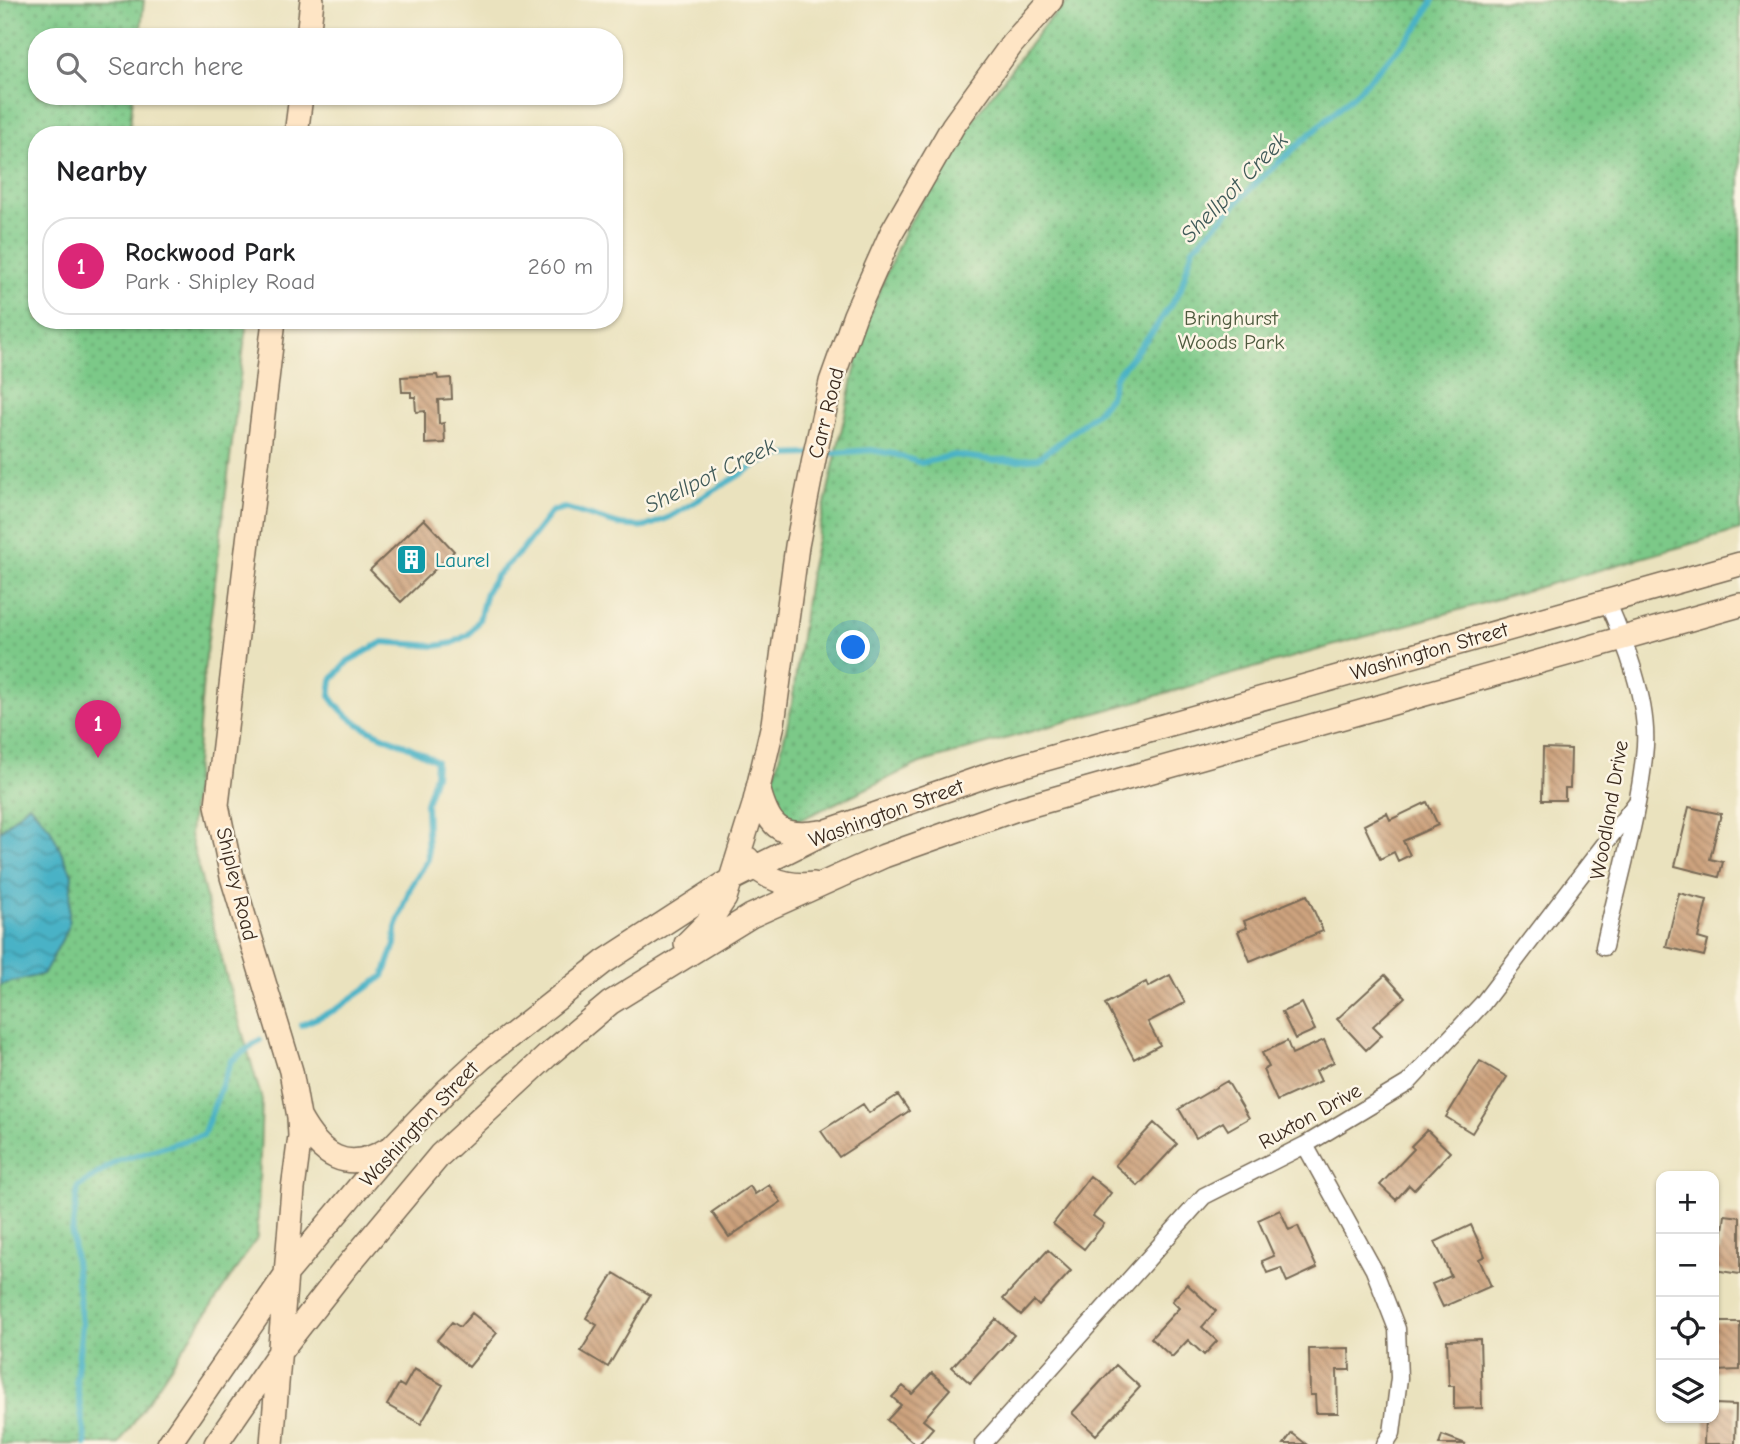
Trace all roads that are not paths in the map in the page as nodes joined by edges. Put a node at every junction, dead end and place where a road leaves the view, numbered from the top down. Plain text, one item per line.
1 (312, 0) edge
2 (1051, 0) edge
3 (309, 28) edge
4 (300, 105) edge
5 (297, 126) edge
6 (274, 329) edge
7 (1740, 564) edge
8 (1607, 601) junction
9 (1740, 605) edge
10 (1623, 638) junction
11 (758, 787) junction
12 (1636, 803) junction
13 (830, 830) junction
14 (742, 842) junction
15 (755, 867) junction
16 (732, 879) junction
17 (826, 882) junction
18 (1604, 947) dead end
19 (610, 1003) junction
20 (299, 1116) junction
21 (1305, 1145) junction
22 (393, 1146) junction
23 (288, 1273) junction
24 (279, 1353) junction
25 (169, 1444) edge
26 (216, 1444) edge
27 (272, 1444) edge
28 (984, 1444) edge
29 (1385, 1444) edge

1 - 3 main road
2 - 11 main road, Carr Road
4 - 5 main road
6 - 20 main road, Shipley Road
7 - 8 main road, Washington Street
8 - 10 street, Woodland Drive
8 - 13 main road, Washington Street
9 - 10 main road, Washington Street
10 - 12 street, Woodland Drive
10 - 17 main road, Washington Street
11 - 13 main road
11 - 14 main road, Carr Road
12 - 18 street, Woodland Drive
12 - 21 street, Ruxton Drive
13 - 15 main road, Washington Street
14 - 15 main road
14 - 16 main road, Carr Road
15 - 16 main road, Washington Street
15 - 17 main road
16 - 19 main road, Carr Road
16 - 22 main road, Washington Street
17 - 19 main road, Washington Street
19 - 24 main road, Washington Street
20 - 22 main road
20 - 23 main road, Shipley Road
21 - 28 street, Ruxton Drive
21 - 29 street
22 - 23 main road, Washington Street
23 - 24 main road, Shipley Road
23 - 25 main road, Washington Street
24 - 26 main road, Washington Street
24 - 27 main road, Shipley Road

